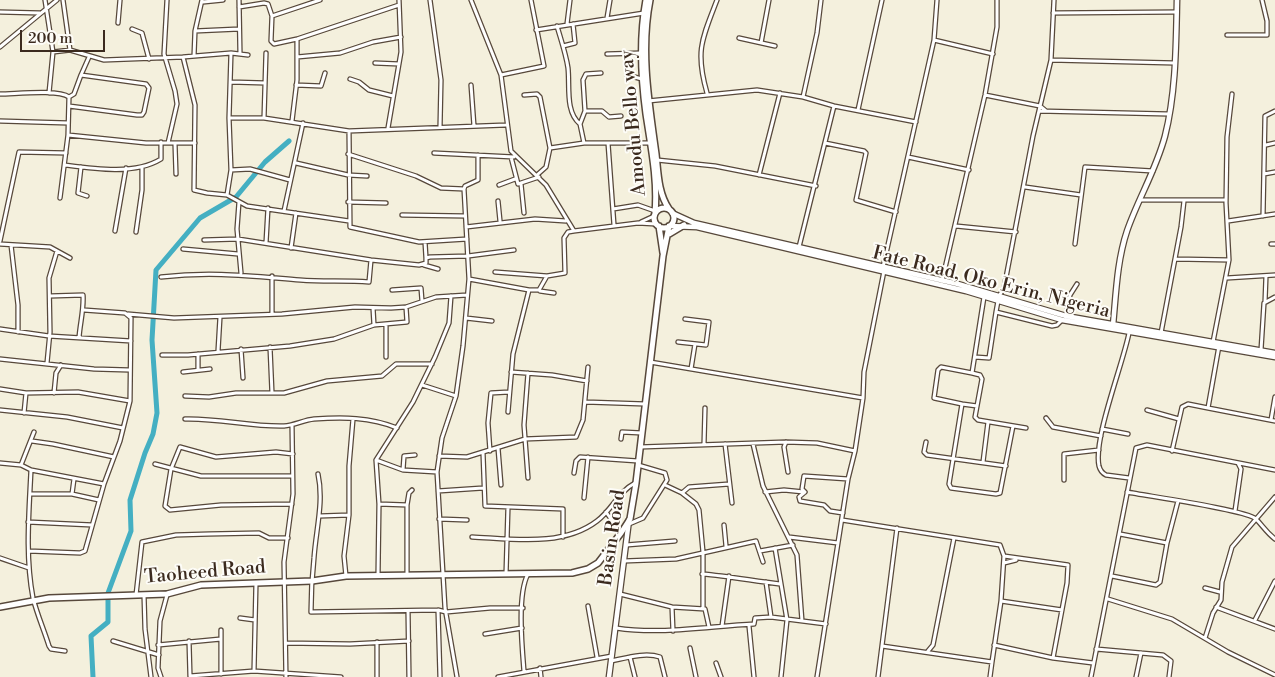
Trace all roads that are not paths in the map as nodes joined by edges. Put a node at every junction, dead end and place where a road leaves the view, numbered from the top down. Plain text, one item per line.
1 (45, 0) edge
2 (57, 0) edge
3 (63, 0) edge
4 (120, 0) edge
5 (167, 0) edge
6 (223, 0) edge
7 (239, 0) edge
8 (320, 0) edge
9 (399, 0) edge
10 (430, 0) edge
11 (471, 0) edge
12 (531, 0) edge
13 (570, 0) edge
14 (610, 0) edge
15 (646, 0) edge
16 (650, 0) edge
17 (717, 0) edge
18 (769, 0) edge
19 (821, 0) edge
20 (882, 0) edge
21 (937, 0) edge
22 (997, 0) edge
23 (1054, 0) edge
24 (1178, 0) edge
25 (1262, 0) edge
26 (202, 1) edge
27 (399, 5) junction
28 (46, 7) junction
29 (239, 7) junction
30 (0, 12) edge
31 (1177, 12) junction
32 (41, 13) junction
33 (644, 13) junction
34 (1053, 13) junction
35 (272, 16) junction
36 (607, 18) junction
37 (118, 23) dead end
38 (567, 24) junction
39 (573, 24) junction
40 (557, 26) junction
41 (132, 29) dead end
42 (239, 30) junction
43 (536, 30) junction
44 (195, 31) junction
45 (1227, 35) dead end
46 (401, 37) junction
47 (738, 38) dead end
48 (297, 39) junction
49 (934, 40) junction
50 (760, 43) junction
51 (563, 46) junction
52 (776, 46) dead end
53 (0, 47) edge
54 (70, 50) junction
55 (52, 52) junction
56 (232, 53) junction
57 (240, 53) junction
58 (266, 53) dead end
59 (642, 53) junction
60 (606, 54) dead end
61 (993, 54) junction
62 (248, 55) dead end
63 (194, 56) junction
64 (89, 57) junction
65 (183, 57) junction
66 (297, 57) junction
67 (164, 58) junction
68 (149, 59) junction
69 (1051, 60) junction
70 (375, 62) dead end
71 (1174, 63) junction
72 (399, 64) junction
73 (325, 73) dead end
74 (601, 73) dead end
75 (81, 75) junction
76 (500, 75) junction
77 (627, 75) dead end
78 (350, 79) dead end
79 (643, 79) junction
80 (231, 82) junction
81 (265, 83) junction
82 (296, 85) junction
83 (471, 85) dead end
84 (780, 92) junction
85 (49, 93) junction
86 (707, 93) junction
87 (0, 94) edge
88 (1232, 94) dead end
89 (524, 95) dead end
90 (984, 95) junction
91 (393, 96) junction
92 (68, 97) junction
93 (803, 97) junction
94 (647, 101) junction
95 (69, 106) junction
96 (834, 106) junction
97 (1040, 106) junction
98 (858, 110) junction
99 (585, 111) junction
100 (1039, 111) junction
101 (1275, 111) edge
102 (1046, 112) junction
103 (1168, 114) junction
104 (621, 116) dead end
105 (229, 118) junction
106 (264, 118) junction
107 (0, 121) edge
108 (292, 121) junction
109 (916, 122) junction
110 (68, 123) junction
111 (303, 123) junction
112 (580, 124) junction
113 (506, 125) junction
114 (474, 126) junction
115 (440, 127) junction
116 (388, 128) junction
117 (349, 130) junction
118 (68, 135) junction
119 (161, 142) junction
120 (168, 143) junction
121 (195, 143) junction
122 (584, 143) junction
123 (608, 143) junction
124 (650, 143) junction
125 (825, 143) junction
126 (1275, 143) edge
127 (175, 144) junction
128 (1266, 145) junction
129 (550, 148) junction
130 (66, 153) junction
131 (434, 153) dead end
132 (348, 154) junction
133 (478, 155) junction
134 (513, 157) junction
135 (908, 157) junction
136 (657, 160) junction
137 (296, 163) junction
138 (65, 165) junction
139 (81, 167) junction
140 (142, 167) junction
141 (126, 168) junction
142 (231, 170) junction
143 (969, 170) junction
144 (1154, 171) junction
145 (1275, 172) edge
146 (176, 174) dead end
147 (1264, 174) junction
148 (348, 175) junction
149 (759, 175) junction
150 (367, 176) dead end
151 (538, 176) junction
152 (516, 179) junction
153 (290, 180) junction
154 (521, 184) junction
155 (499, 185) dead end
156 (816, 186) junction
157 (1025, 187) junction
158 (464, 189) junction
159 (227, 195) junction
160 (1081, 195) junction
161 (87, 196) dead end
162 (60, 198) dead end
163 (1141, 200) junction
164 (1226, 200) junction
165 (498, 201) dead end
166 (1184, 201) junction
167 (239, 202) junction
168 (348, 202) junction
169 (386, 203) dead end
170 (268, 208) junction
171 (612, 209) junction
172 (284, 211) junction
173 (671, 211) junction
174 (896, 212) junction
175 (296, 213) junction
176 (524, 213) dead end
177 (655, 213) junction
178 (1275, 214) edge
179 (402, 215) dead end
180 (2, 216) edge
181 (465, 216) junction
182 (1264, 216) junction
183 (349, 221) junction
184 (566, 221) junction
185 (1228, 221) junction
186 (500, 222) junction
187 (638, 223) junction
188 (658, 225) junction
189 (684, 225) junction
190 (614, 226) junction
191 (669, 226) junction
192 (956, 226) junction
193 (466, 227) junction
194 (703, 227) junction
195 (115, 231) dead end
196 (574, 231) junction
197 (136, 232) dead end
198 (1016, 232) junction
199 (669, 234) junction
200 (238, 239) junction
201 (467, 239) junction
202 (204, 240) dead end
203 (0, 242) edge
204 (425, 242) junction
205 (266, 243) junction
206 (1075, 244) dead end
207 (11, 245) junction
208 (292, 248) junction
209 (798, 248) junction
210 (183, 249) dead end
211 (56, 250) junction
212 (514, 250) dead end
213 (238, 254) junction
214 (468, 256) junction
215 (663, 256) junction
216 (70, 258) dead end
217 (426, 258) junction
218 (1175, 259) junction
219 (371, 260) junction
220 (1229, 260) junction
221 (423, 264) junction
222 (438, 269) dead end
223 (884, 269) junction
224 (495, 272) dead end
225 (241, 273) junction
226 (1275, 275) edge
227 (272, 276) junction
228 (547, 276) junction
229 (1266, 276) junction
230 (161, 277) dead end
231 (1226, 278) junction
232 (469, 279) junction
233 (942, 283) junction
234 (1077, 284) dead end
235 (392, 290) dead end
236 (529, 290) junction
237 (539, 290) junction
238 (554, 292) dead end
239 (467, 295) junction
240 (50, 296) junction
241 (451, 296) junction
242 (984, 296) junction
243 (1275, 297) edge
244 (999, 298) junction
245 (422, 301) junction
246 (1264, 303) junction
247 (406, 306) junction
248 (373, 308) junction
249 (84, 310) junction
250 (996, 312) junction
251 (127, 314) junction
252 (272, 314) junction
253 (220, 317) junction
254 (466, 318) junction
255 (685, 318) dead end
256 (1064, 318) junction
257 (492, 321) dead end
258 (386, 325) junction
259 (1113, 325) junction
260 (374, 326) junction
261 (0, 329) edge
262 (18, 332) junction
263 (1129, 332) junction
264 (1161, 334) junction
265 (49, 336) junction
266 (79, 338) junction
267 (131, 341) junction
268 (678, 342) dead end
269 (1213, 342) junction
270 (695, 344) junction
271 (1220, 346) junction
272 (270, 347) junction
273 (241, 349) junction
274 (1260, 350) junction
275 (218, 351) junction
276 (1275, 353) edge
277 (162, 354) dead end
278 (198, 354) junction
279 (386, 357) dead end
280 (975, 357) junction
281 (1275, 357) edge
282 (0, 359) edge
283 (650, 362) junction
284 (47, 363) junction
285 (53, 364) junction
286 (432, 364) junction
287 (61, 365) junction
288 (588, 367) dead end
289 (210, 369) dead end
290 (691, 369) junction
291 (129, 370) junction
292 (198, 370) junction
293 (183, 372) dead end
294 (511, 372) junction
295 (56, 373) junction
296 (528, 373) junction
297 (972, 373) junction
298 (243, 378) dead end
299 (587, 381) junction
300 (422, 385) junction
301 (0, 389) edge
302 (508, 392) junction
303 (26, 393) junction
304 (54, 393) junction
305 (272, 393) junction
306 (185, 396) dead end
307 (456, 396) junction
308 (1275, 397) edge
309 (863, 398) junction
310 (130, 401) junction
311 (586, 402) junction
312 (646, 404) junction
313 (962, 404) junction
314 (977, 406) junction
315 (705, 408) dead end
316 (1208, 408) junction
317 (0, 410) edge
318 (1146, 410) dead end
319 (508, 412) dead end
320 (25, 413) junction
321 (1046, 418) dead end
322 (186, 419) dead end
323 (353, 419) junction
324 (1178, 419) junction
325 (1273, 421) edge
326 (988, 422) junction
327 (292, 425) junction
328 (1013, 426) junction
329 (123, 428) junction
330 (397, 428) junction
331 (1026, 428) dead end
332 (1102, 429) junction
333 (34, 432) dead end
334 (642, 433) junction
335 (1128, 434) dead end
336 (1101, 436) junction
337 (524, 439) junction
338 (621, 439) dead end
339 (32, 441) junction
340 (786, 442) junction
341 (926, 442) dead end
342 (704, 444) junction
343 (725, 444) junction
344 (753, 444) junction
345 (640, 447) junction
346 (498, 448) junction
347 (855, 450) junction
348 (1099, 450) junction
349 (490, 451) junction
350 (1172, 451) junction
351 (483, 453) junction
352 (293, 454) junction
353 (416, 455) dead end
354 (439, 456) junction
355 (114, 457) junction
356 (588, 458) junction
357 (953, 458) junction
358 (376, 460) junction
359 (982, 462) junction
360 (1238, 462) junction
361 (0, 463) edge
362 (638, 463) junction
363 (1246, 463) junction
364 (155, 464) dead end
365 (21, 465) junction
366 (1006, 466) junction
367 (1241, 469) junction
368 (31, 470) junction
369 (171, 470) junction
370 (403, 470) junction
371 (1275, 470) edge
372 (437, 472) junction
373 (788, 472) dead end
374 (574, 473) dead end
375 (318, 474) dead end
376 (292, 476) junction
377 (528, 478) dead end
378 (1129, 478) junction
379 (74, 479) junction
380 (848, 479) junction
381 (1064, 480) dead end
382 (636, 483) junction
383 (104, 484) junction
384 (729, 484) junction
385 (501, 485) dead end
386 (665, 485) junction
387 (483, 488) junction
388 (412, 490) dead end
389 (438, 491) junction
390 (765, 492) junction
391 (805, 492) junction
392 (1127, 492) junction
393 (682, 493) junction
394 (30, 494) junction
395 (72, 494) junction
396 (1275, 497) edge
397 (584, 498) dead end
398 (99, 500) junction
399 (1178, 502) junction
400 (732, 503) dead end
401 (292, 504) junction
402 (379, 504) junction
403 (407, 505) junction
404 (508, 507) junction
405 (1235, 511) junction
406 (606, 512) junction
407 (843, 513) junction
408 (349, 515) junction
409 (320, 516) junction
410 (439, 519) junction
411 (1256, 519) junction
412 (467, 520) dead end
413 (842, 520) junction
414 (629, 521) junction
415 (28, 522) junction
416 (92, 525) junction
417 (724, 525) dead end
418 (897, 528) junction
419 (621, 533) junction
420 (1120, 534) junction
421 (472, 537) dead end
422 (563, 537) junction
423 (789, 537) junction
424 (288, 538) junction
425 (507, 538) junction
426 (954, 538) junction
427 (1275, 539) edge
428 (675, 541) dead end
429 (838, 543) junction
430 (1167, 543) junction
431 (626, 545) junction
432 (793, 545) junction
433 (726, 546) junction
434 (775, 548) junction
435 (29, 551) junction
436 (760, 551) junction
437 (703, 552) junction
438 (1004, 556) junction
439 (0, 558) edge
440 (1018, 559) junction
441 (624, 561) junction
442 (763, 562) dead end
443 (1004, 563) junction
444 (29, 568) junction
445 (528, 574) junction
446 (702, 574) junction
447 (443, 575) junction
448 (506, 575) junction
449 (346, 576) junction
450 (378, 576) junction
451 (407, 576) junction
452 (729, 576) junction
453 (1112, 576) junction
454 (312, 581) junction
455 (1275, 581) edge
456 (284, 582) junction
457 (766, 582) junction
458 (256, 583) junction
459 (780, 584) junction
460 (1274, 587) edge
461 (1205, 588) dead end
462 (1220, 592) junction
463 (136, 594) junction
464 (144, 594) junction
465 (167, 594) junction
466 (620, 594) junction
467 (1108, 599) junction
468 (34, 600) junction
469 (1220, 600) junction
470 (1001, 601) junction
471 (588, 606) dead end
472 (0, 607) edge
473 (672, 607) junction
474 (1216, 607) junction
475 (523, 608) junction
476 (1222, 608) junction
477 (703, 609) junction
478 (438, 610) junction
479 (1062, 610) junction
480 (408, 611) junction
481 (446, 612) junction
482 (771, 617) junction
483 (240, 618) dead end
484 (255, 620) junction
485 (787, 620) junction
486 (1255, 620) junction
487 (802, 621) junction
488 (826, 624) junction
489 (722, 626) junction
490 (749, 626) junction
491 (709, 627) junction
492 (522, 628) junction
493 (615, 628) junction
494 (1275, 629) edge
495 (221, 630) dead end
496 (673, 631) junction
497 (485, 634) dead end
498 (1205, 638) junction
499 (221, 639) junction
500 (409, 640) junction
501 (113, 641) dead end
502 (189, 641) junction
503 (377, 642) junction
504 (286, 643) junction
505 (158, 645) junction
506 (933, 645) junction
507 (994, 645) junction
508 (882, 646) junction
509 (690, 648) dead end
510 (1096, 649) junction
511 (66, 650) dead end
512 (928, 652) junction
513 (936, 652) junction
514 (149, 654) junction
515 (1141, 654) junction
516 (159, 655) junction
517 (597, 657) junction
518 (630, 657) junction
519 (612, 658) junction
520 (1053, 658) junction
521 (992, 662) junction
522 (716, 663) dead end
523 (1093, 664) junction
524 (540, 668) junction
525 (254, 671) junction
526 (524, 671) junction
527 (221, 674) junction
528 (286, 675) edge
529 (1275, 676) edge
530 (151, 677) edge
531 (161, 677) edge
532 (190, 677) edge
533 (340, 677) edge
534 (377, 677) edge
535 (409, 677) edge
536 (440, 677) edge
537 (457, 677) edge
538 (498, 677) edge
539 (541, 677) edge
540 (609, 677) edge
541 (635, 677) edge
542 (665, 677) edge
543 (696, 677) edge
544 (721, 677) edge
545 (754, 677) edge
546 (781, 677) edge
547 (817, 677) edge
548 (878, 677) edge
549 (990, 677) edge
550 (1091, 677) edge
551 (1136, 677) edge
552 (1169, 677) edge

1 - 28 street
2 - 28 street
3 - 54 street
4 - 37 street
5 - 67 street
6 - 26 street
7 - 29 street
8 - 35 street
9 - 27 street
10 - 115 street
11 - 76 street
12 - 43 street
13 - 38 street
14 - 36 street
15 - 33 main road, Amodu Bello way
16 - 94 main road, Amodu Bello way
17 - 86 street
18 - 50 street
19 - 93 street
20 - 98 street
21 - 49 street
22 - 61 street
23 - 34 street
24 - 31 street
25 - 45 street
26 - 44 street
27 - 46 street
27 - 48 street
28 - 32 street
28 - 55 street
29 - 35 street
29 - 42 street
30 - 32 street
31 - 34 street
31 - 71 street
32 - 53 street
33 - 36 street
33 - 59 main road, Amodu Bello way
34 - 69 street
35 - 48 street
36 - 39 street
38 - 39 street
38 - 40 street
39 - 51 street
40 - 43 street
40 - 51 street
41 - 68 street
42 - 44 street
42 - 57 street
43 - 76 street
44 - 63 street
46 - 66 street
46 - 72 street
47 - 50 street
48 - 66 street
49 - 61 street
49 - 109 street
50 - 52 street
51 - 112 street
54 - 55 street
54 - 64 street
55 - 85 street
56 - 57 street
56 - 63 street
56 - 80 street
57 - 62 street
58 - 81 street
59 - 60 street
59 - 79 main road, Amodu Bello way
61 - 90 street
63 - 65 street
64 - 68 street
64 - 75 street
65 - 67 street
65 - 121 street
66 - 82 street
67 - 68 street
67 - 120 street
69 - 71 street
69 - 97 street
70 - 72 street
71 - 103 street
72 - 91 street
73 - 82 street
74 - 99 street
75 - 92 street
75 - 95 street
76 - 113 street
77 - 79 street
78 - 91 street
79 - 94 main road, Amodu Bello way
80 - 81 street
80 - 105 street
81 - 106 street
82 - 108 street
83 - 114 street
84 - 86 street
84 - 93 street
84 - 149 street
85 - 87 street
85 - 92 street
86 - 94 street
88 - 164 street
89 - 129 street
90 - 97 street
90 - 143 street
91 - 116 street
92 - 95 street
93 - 96 street
94 - 124 main road, Amodu Bello way
94 - 136 main road, Amodu Bello way
95 - 110 street
96 - 98 street
96 - 125 street
97 - 100 street
97 - 102 street
98 - 109 street
99 - 104 street
99 - 112 street
100 - 102 street
100 - 157 street
101 - 128 street
102 - 103 street
103 - 144 street
105 - 106 street
105 - 142 street
106 - 108 street
107 - 110 street
108 - 111 street
109 - 135 street
110 - 118 street
111 - 117 street
111 - 137 street
112 - 122 street
113 - 114 street
113 - 134 street
114 - 115 street
115 - 116 street
116 - 117 street
117 - 132 street
118 - 119 street
118 - 130 street
119 - 120 street
119 - 140 street
120 - 127 street
121 - 127 street
121 - 159 street
122 - 123 street
122 - 129 street
123 - 124 street
123 - 171 street
124 - 177 main road, Amodu Bello way
125 - 156 street
125 - 174 street
126 - 128 street
127 - 146 street
128 - 147 street
129 - 151 street
130 - 138 street
130 - 180 street
131 - 133 street
132 - 148 street
132 - 158 street
133 - 134 street
133 - 158 street
134 - 151 street
134 - 152 street
135 - 143 street
135 - 174 street
136 - 149 street
136 - 173 main road, Amodu Bello way
137 - 148 street
137 - 153 street
138 - 139 street
138 - 162 street
139 - 141 street
139 - 161 street
140 - 141 street
140 - 197 street
141 - 195 street
142 - 153 street
142 - 159 street
143 - 192 street
144 - 160 street
144 - 163 street
145 - 147 street
147 - 182 street
148 - 150 street
148 - 168 street
149 - 156 street
151 - 154 street
151 - 184 street
152 - 154 street
152 - 155 street
153 - 172 street
154 - 176 street
156 - 209 street
157 - 160 street
157 - 198 street
158 - 181 street
159 - 167 street
160 - 206 street
163 - 166 street
163 - 259 street
164 - 166 street
164 - 185 street
165 - 186 street
166 - 218 street
167 - 170 street
167 - 200 street
168 - 169 street
168 - 183 street
170 - 172 street
170 - 205 street
171 - 177 street
171 - 190 street
172 - 175 street
173 - 177 main road
173 - 191 main road
173 - 194 street
174 - 223 street
175 - 183 street
175 - 208 street
177 - 187 street
177 - 188 main road
178 - 182 street
179 - 181 street
180 - 203 street
181 - 193 street
182 - 185 street
183 - 204 street
184 - 186 street
184 - 196 street
185 - 220 street
186 - 193 street
187 - 188 street
187 - 190 street
188 - 191 main road
188 - 215 main road
189 - 191 street
189 - 194 street
189 - 199 main road
190 - 196 street
191 - 199 main road
192 - 198 street
192 - 233 street
193 - 201 street
194 - 209 street, Fate Road, Oko Erin, Nigeria
194 - 223 street, Fate Road, Oko Erin, Nigeria
196 - 228 street
198 - 244 street
199 - 215 main road
200 - 202 street
200 - 205 street
200 - 213 street
201 - 204 street
201 - 214 street
203 - 207 street
204 - 217 street
205 - 208 street
207 - 211 street
207 - 262 street
208 - 219 street
209 - 223 street, Fate Road, Oko Erin, Nigeria
210 - 213 street
211 - 216 street
211 - 240 street
212 - 214 street
213 - 225 street
214 - 217 street
214 - 232 street
215 - 283 main road, Basin Road
217 - 221 street
218 - 220 street
218 - 264 street
219 - 221 street
219 - 227 street
220 - 231 street
221 - 222 street
223 - 233 street, Fate Road, Oko Erin, Nigeria
223 - 309 street
224 - 228 street
225 - 227 street
225 - 230 street
226 - 229 street
227 - 252 street
228 - 237 street
229 - 231 street
229 - 246 street
231 - 269 street
232 - 236 street
232 - 239 street
233 - 242 street, Fate Road, Oko Erin, Nigeria
233 - 244 street, Fate Road, Oko Erin, Nigeria
234 - 256 street
235 - 245 street
236 - 237 street
236 - 294 street
237 - 238 street
239 - 241 street
239 - 254 street
240 - 249 street
240 - 265 street
241 - 245 street
241 - 286 street
242 - 244 street, Fate Road, Oko Erin, Nigeria
242 - 280 street
243 - 246 street
244 - 250 street
244 - 256 street, Fate Road, Oko Erin, Nigeria
245 - 247 street
246 - 274 street
247 - 248 street
247 - 258 street
248 - 252 street
248 - 260 street
249 - 251 street
249 - 266 street
250 - 256 street
250 - 280 street
251 - 253 street
251 - 267 street
252 - 253 street
253 - 275 street
254 - 257 street
254 - 307 street
255 - 270 street
256 - 259 street, Fate Road, Oko Erin, Nigeria
256 - 263 street, Fate Road, Oko Erin, Nigeria
258 - 260 street
258 - 279 street
259 - 264 street, Fate Road, Oko Erin, Nigeria
260 - 272 street
261 - 262 street
262 - 265 street
263 - 271 street, Fate Road, Oko Erin, Nigeria
263 - 332 street
264 - 269 street, Fate Road, Oko Erin, Nigeria
265 - 266 street
265 - 284 street
266 - 267 street
267 - 291 street
268 - 270 street
269 - 271 street, Fate Road, Oko Erin, Nigeria
270 - 290 street
271 - 274 street, Fate Road, Oko Erin, Nigeria
271 - 281 street, Fate Road, Oko Erin, Nigeria
271 - 316 street
272 - 273 street
272 - 305 street
273 - 275 street
273 - 298 street
274 - 276 street, Fate Road, Oko Erin, Nigeria
275 - 278 street
277 - 278 street
278 - 292 street
280 - 297 street
282 - 284 street
283 - 290 street
283 - 312 main road, Basin Road
284 - 285 street
285 - 287 street
285 - 295 street
286 - 300 street
286 - 305 street
287 - 291 street
287 - 295 street
288 - 299 street
289 - 292 street
290 - 309 street
291 - 310 street
292 - 293 street
294 - 296 street
294 - 302 street
295 - 304 street
296 - 299 street
296 - 337 street
297 - 313 street
297 - 314 street
299 - 311 street
300 - 307 street
300 - 330 street
301 - 303 street
302 - 319 street
302 - 349 street
303 - 304 street
303 - 320 street
304 - 310 street
305 - 306 street
307 - 354 street
308 - 325 street
309 - 347 street
310 - 329 street
311 - 312 street
311 - 337 street
312 - 334 main road, Basin Road
313 - 314 street
313 - 357 street
314 - 326 street
315 - 342 street
316 - 324 street
316 - 325 street
317 - 320 street
318 - 324 street
320 - 329 street
321 - 336 street
322 - 327 street
323 - 327 street
323 - 330 street
323 - 408 street
324 - 350 street
326 - 328 street
326 - 359 street
327 - 352 street
328 - 331 street
328 - 366 street
329 - 355 street
330 - 358 street
332 - 335 street
332 - 336 street
333 - 339 street
334 - 338 street
334 - 345 main road, Basin Road
336 - 348 street
337 - 346 street
337 - 377 street
339 - 355 street
339 - 365 street
340 - 344 street
340 - 347 street
340 - 373 street
341 - 357 street
342 - 343 street
342 - 345 street
343 - 344 street
343 - 384 street
344 - 390 street
345 - 362 main road, Basin Road
346 - 349 street
346 - 385 street
347 - 380 street
348 - 378 street
348 - 381 street
349 - 351 street
350 - 360 street
350 - 378 street
351 - 354 street
351 - 387 street
352 - 369 street
352 - 376 street
353 - 370 street
354 - 372 street
355 - 383 street
356 - 362 street
356 - 374 street
356 - 397 street
357 - 359 street
357 - 366 street
358 - 370 street
358 - 402 street
359 - 366 street
360 - 363 street
360 - 367 street
361 - 365 street
362 - 382 main road, Basin Road
362 - 386 street
363 - 367 street
363 - 371 street
364 - 369 street
365 - 368 street
367 - 405 street
368 - 379 street
368 - 394 street
369 - 376 street
369 - 401 street
370 - 372 street
372 - 389 street
375 - 409 street
376 - 401 street
378 - 392 street
379 - 383 street
379 - 395 street
380 - 391 street
380 - 407 street
382 - 406 street
382 - 414 main road, Basin Road
383 - 398 street
384 - 393 street
384 - 400 street
386 - 393 street
386 - 414 street
387 - 389 street
387 - 404 street
388 - 403 street
389 - 410 street
390 - 391 street
390 - 423 street
391 - 407 street
392 - 399 street
392 - 420 street
393 - 437 street
394 - 395 street
394 - 415 street
395 - 398 street
396 - 411 street
398 - 416 street
399 - 405 street
399 - 430 street
401 - 424 street
402 - 403 street
402 - 450 street
403 - 451 street
404 - 422 street
404 - 425 street
405 - 411 street
406 - 419 street
406 - 422 street
407 - 413 street
408 - 409 street
408 - 449 street
409 - 454 street
410 - 412 street
410 - 447 street
411 - 427 street
411 - 462 street
413 - 418 street
413 - 429 street
414 - 419 main road, Taoheed Road
414 - 431 street, Basin Road
415 - 416 street
415 - 435 street
416 - 435 street
417 - 433 street
418 - 426 street
418 - 508 street
419 - 445 main road, Taoheed Road
420 - 430 street
420 - 453 street
421 - 425 street
422 - 425 street
423 - 429 street
423 - 432 street
424 - 456 street
424 - 463 street
425 - 448 street
426 - 438 street
426 - 506 street
428 - 431 street
429 - 488 street
430 - 453 street
431 - 441 street, Basin Road
432 - 434 street
432 - 487 street
433 - 436 street
433 - 437 street
434 - 436 street
434 - 459 street
435 - 444 street
436 - 442 street
437 - 441 street
437 - 446 street
438 - 440 street
438 - 443 street
439 - 444 street
440 - 443 street
440 - 479 street
441 - 466 street, Basin Road
443 - 470 street
444 - 468 street
445 - 448 main road, Taoheed Road
445 - 475 street
446 - 452 street
446 - 477 street
447 - 448 main road, Taoheed Road
447 - 451 main road, Taoheed Road
447 - 481 street
449 - 450 main road, Taoheed Road
449 - 454 main road, Taoheed Road
450 - 451 main road, Taoheed Road
452 - 457 street
452 - 489 street
453 - 467 street
454 - 456 main road, Taoheed Road
454 - 480 street
455 - 460 street
456 - 458 main road, Taoheed Road
456 - 504 street
457 - 459 street
457 - 482 street
458 - 465 main road, Taoheed Road
458 - 484 street
459 - 485 street
460 - 486 street
461 - 462 street
462 - 469 street
463 - 464 main road, Taoheed Road
463 - 468 main road, Taoheed Road
464 - 465 main road, Taoheed Road
464 - 514 street
465 - 505 street
466 - 473 street
466 - 493 street, Basin Road
467 - 498 street
467 - 510 street
468 - 472 main road, Taoheed Road
468 - 511 street
469 - 474 street
469 - 476 street
470 - 479 street
470 - 507 street
471 - 517 street
473 - 477 street
473 - 496 street
474 - 476 street
474 - 498 street
475 - 481 street
475 - 492 street
476 - 486 street
477 - 491 street
478 - 480 street
478 - 481 street
478 - 536 street
479 - 520 street
480 - 500 street
481 - 537 street
482 - 485 street
482 - 490 street
483 - 484 street
484 - 525 street
485 - 487 street
485 - 546 street
486 - 494 street
487 - 488 street
488 - 547 street
489 - 490 street
489 - 491 street
490 - 545 street
491 - 496 street
492 - 497 street
492 - 526 street
493 - 496 street
493 - 519 street, Basin Road
495 - 499 street
498 - 529 street
499 - 502 street
499 - 527 street
500 - 503 street
500 - 535 street
501 - 514 street
502 - 505 street
502 - 532 street
503 - 504 street
503 - 534 street
504 - 528 street
505 - 516 street
506 - 512 street
506 - 513 street
507 - 520 street
507 - 521 street
508 - 512 street
508 - 548 street
509 - 543 street
510 - 515 street
510 - 523 street
512 - 513 street
513 - 521 street
514 - 516 street
514 - 530 street
515 - 551 street
515 - 552 street
516 - 531 street
517 - 519 street
517 - 524 street
518 - 519 street
518 - 541 street
518 - 542 street
519 - 540 street, Basin Road
520 - 523 street
521 - 549 street
522 - 544 street
523 - 550 street
524 - 526 street
524 - 539 street
525 - 527 street
525 - 528 street
526 - 538 street
527 - 532 street
528 - 533 street

